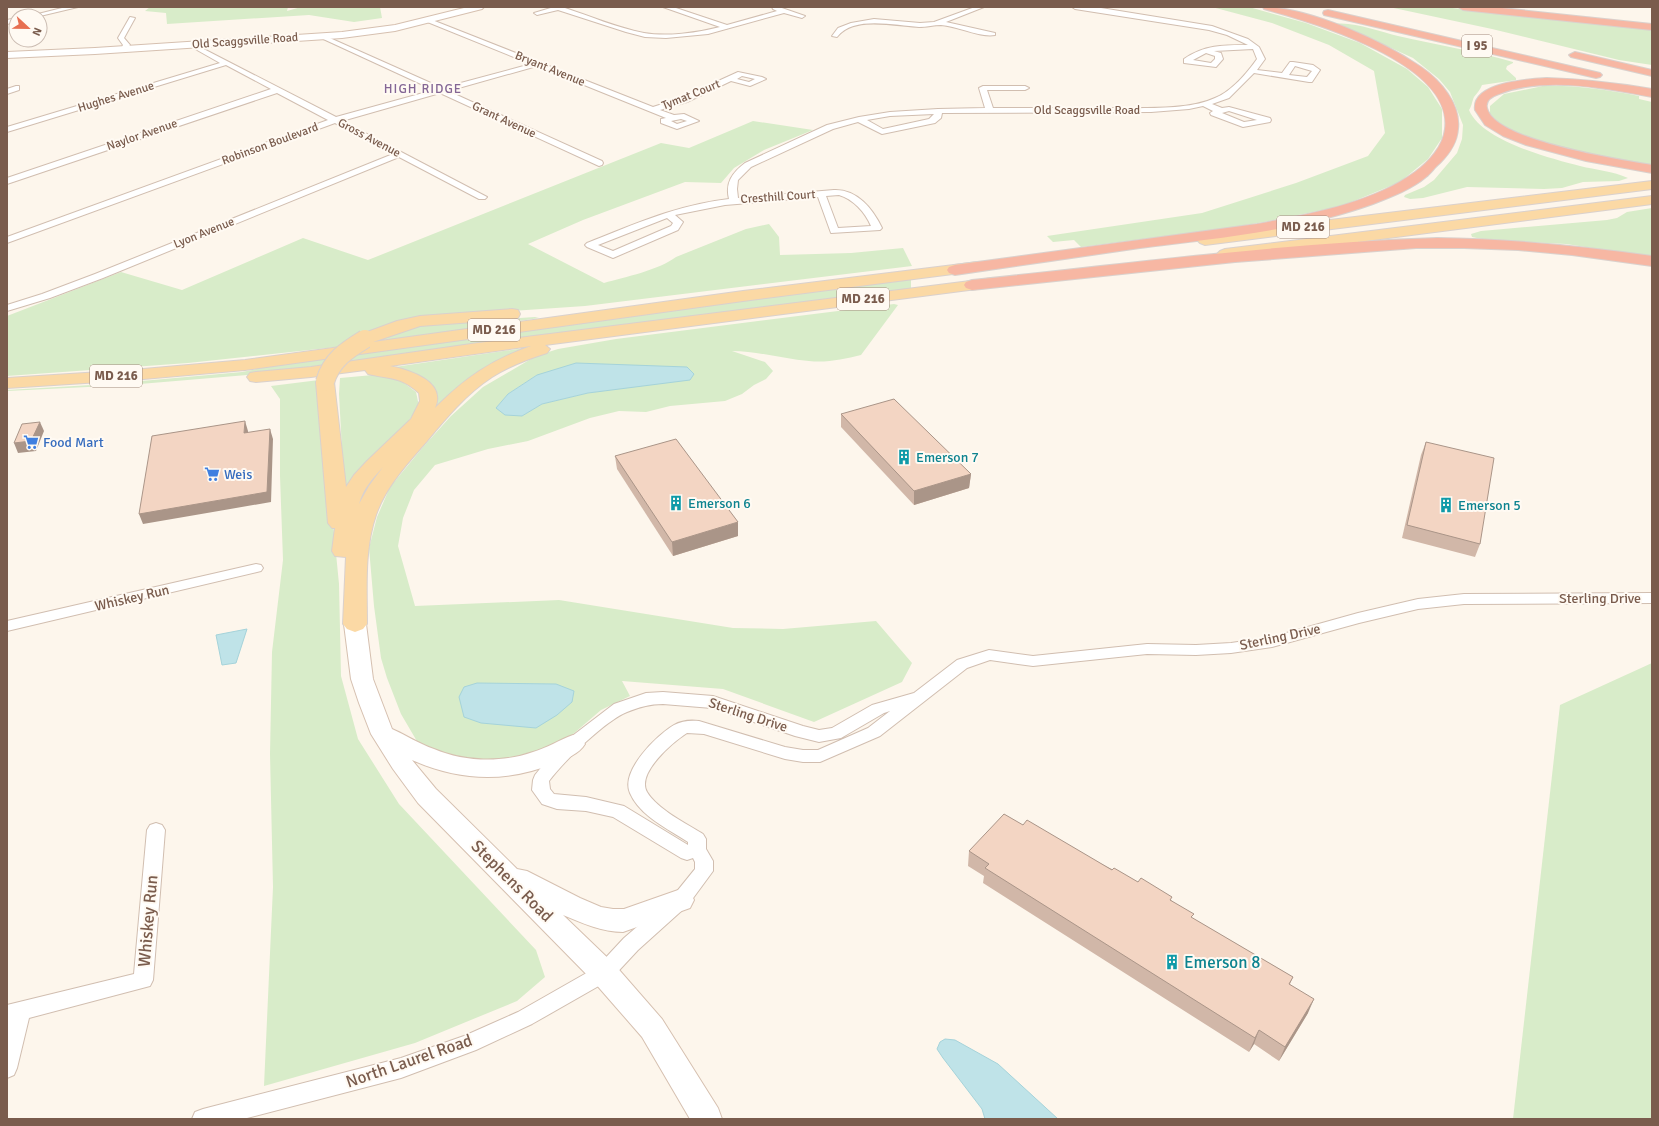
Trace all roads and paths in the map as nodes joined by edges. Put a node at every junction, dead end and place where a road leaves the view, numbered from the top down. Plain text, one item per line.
1 (75, 7) edge
2 (479, 7) edge
3 (666, 7) edge
4 (771, 7) edge
5 (981, 7) edge
6 (1075, 7) edge
7 (1268, 7) edge
8 (1301, 7) edge
9 (1463, 7) edge
10 (560, 8) edge
11 (783, 11) junction
12 (48, 13) edge
13 (537, 13) dead end
14 (802, 16) dead end
15 (132, 18) dead end
16 (427, 20) junction
17 (941, 23) junction
18 (728, 27) junction
19 (1652, 27) edge
20 (993, 34) dead end
21 (321, 36) junction
22 (835, 36) dead end
23 (192, 45) junction
24 (1255, 47) junction
25 (125, 49) junction
26 (1206, 50) dead end
27 (1562, 52) dead end
28 (7, 55) edge
29 (226, 63) junction
30 (538, 64) junction
31 (1252, 71) junction
32 (1652, 73) edge
33 (1284, 76) dead end
34 (730, 79) dead end
35 (16, 88) dead end
36 (1026, 88) dead end
37 (1652, 89) edge
38 (277, 90) junction
39 (441, 91) junction
40 (7, 92) edge
41 (1652, 93) edge
42 (1204, 104) junction
43 (652, 110) junction
44 (938, 111) junction
45 (990, 111) junction
46 (1221, 111) junction
47 (673, 118) dead end
48 (859, 119) junction
49 (335, 120) junction
50 (7, 130) edge
51 (399, 154) junction
52 (599, 163) dead end
53 (1652, 169) edge
54 (7, 181) edge
55 (1652, 185) edge
56 (821, 194) junction
57 (482, 198) dead end
58 (734, 200) junction
59 (1652, 200) edge
60 (668, 214) junction
61 (7, 240) edge
62 (1652, 261) edge
63 (955, 270) junction
64 (972, 285) junction
65 (743, 296) junction
66 (7, 308) edge
67 (754, 312) junction
68 (318, 377) junction
69 (7, 383) edge
70 (7, 395) edge
71 (343, 551) junction
72 (256, 568) dead end
73 (1652, 598) edge
74 (355, 624) junction
75 (7, 626) edge
76 (920, 697) junction
77 (383, 734) junction
78 (573, 744) junction
79 (156, 830) dead end
80 (697, 850) junction
81 (503, 871) junction
82 (681, 900) junction
83 (604, 973) junction
84 (14, 1013) edge
85 (7, 1068) edge
86 (203, 1119) edge
87 (707, 1119) edge

1 - 12 street
2 - 16 street, Old Scaggsville Road
3 - 18 street
4 - 11 street
5 - 17 street
6 - 24 street
7 - 63 highway
8 - 37 highway, I 95
9 - 19 highway
10 - 13 street
10 - 18 street
11 - 14 street
11 - 18 street
15 - 25 street
16 - 21 street, Old Scaggsville Road
16 - 30 street, Bryant Avenue
17 - 20 street
17 - 22 street
21 - 23 street, Old Scaggsville Road
21 - 39 street, Grant Avenue
23 - 25 street, Old Scaggsville Road
23 - 29 street, Gross Avenue
24 - 26 street
24 - 31 street, Old Scaggsville Road
25 - 28 street, Old Scaggsville Road
27 - 32 highway
29 - 38 street, Gross Avenue
29 - 50 street, Hughes Avenue
30 - 39 street, Robinson Boulevard
30 - 43 street, Bryant Avenue
31 - 33 street
31 - 42 street, Old Scaggsville Road
34 - 43 street, Tymat Court
35 - 40 street
36 - 45 street
38 - 49 street, Gross Avenue
38 - 54 street, Naylor Avenue
39 - 49 street, Robinson Boulevard
39 - 52 street, Grant Avenue
41 - 53 highway
42 - 45 street, Old Scaggsville Road
42 - 46 street
43 - 47 street, Bryant Avenue
44 - 45 street, Old Scaggsville Road
44 - 48 street, Old Scaggsville Road
44 - 48 street
46 - 46 street
48 - 58 street, Old Scaggsville Road
49 - 51 street, Gross Avenue
49 - 61 street, Robinson Boulevard
51 - 57 street, Gross Avenue
51 - 66 street, Lyon Avenue
55 - 63 main road, MD 216
56 - 56 street, Cresthill Court
56 - 58 street, Cresthill Court
58 - 60 street, Cresthill Court
59 - 64 main road, MD 216
60 - 60 street, Cresthill Court
62 - 64 highway
63 - 65 main road, MD 216
64 - 67 main road, MD 216
65 - 68 main road, bridge
65 - 69 main road, MD 216
67 - 68 main road, MD 216
67 - 74 main road
68 - 70 main road, MD 216
68 - 71 main road
68 - 71 main road
71 - 74 main road
72 - 75 street, Whiskey Run
73 - 76 street, Sterling Drive
74 - 77 street, Stephens Road
76 - 78 street, Sterling Drive
76 - 80 street, Sterling Drive
77 - 78 street
77 - 81 street, Stephens Road
78 - 80 street, Sterling Drive
79 - 84 street, Whiskey Run
80 - 82 street, Sterling Drive
81 - 82 street
81 - 83 street, Stephens Road
82 - 83 street, Sterling Drive
83 - 86 street, North Laurel Road
83 - 87 street, Stephens Road
84 - 85 street, Whiskey Run

